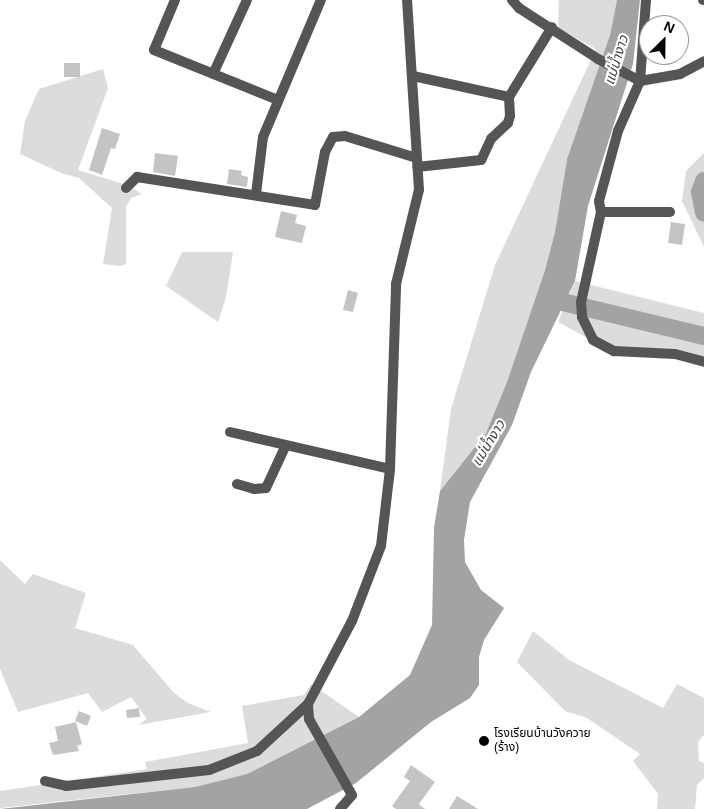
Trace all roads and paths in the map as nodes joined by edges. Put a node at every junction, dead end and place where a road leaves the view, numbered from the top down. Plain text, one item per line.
1 (175, 0) edge
2 (247, 0) edge
3 (321, 0) edge
4 (407, 0) edge
5 (512, 0) edge
6 (646, 0) edge
7 (552, 27) junction
8 (704, 61) edge
9 (214, 72) junction
10 (413, 76) junction
11 (636, 80) junction
12 (509, 96) junction
13 (278, 100) junction
14 (417, 162) junction
15 (126, 188) dead end
16 (256, 194) junction
17 (601, 212) junction
18 (670, 212) dead end
19 (704, 362) edge
20 (230, 432) dead end
21 (285, 447) junction
22 (390, 469) junction
23 (237, 484) dead end
24 (308, 704) junction
25 (45, 781) dead end
26 (340, 809) edge

1 - 9 street
2 - 9 street
3 - 13 street
4 - 10 street
5 - 7 street
6 - 11 street
7 - 11 street
7 - 12 street
8 - 11 street
9 - 13 street
10 - 12 street
10 - 14 street
11 - 17 street
12 - 14 street
13 - 16 street
14 - 16 street
14 - 22 street
15 - 16 street
17 - 18 street
17 - 19 street
20 - 21 street
21 - 22 street
21 - 23 street
22 - 24 street
24 - 25 street
24 - 26 street

